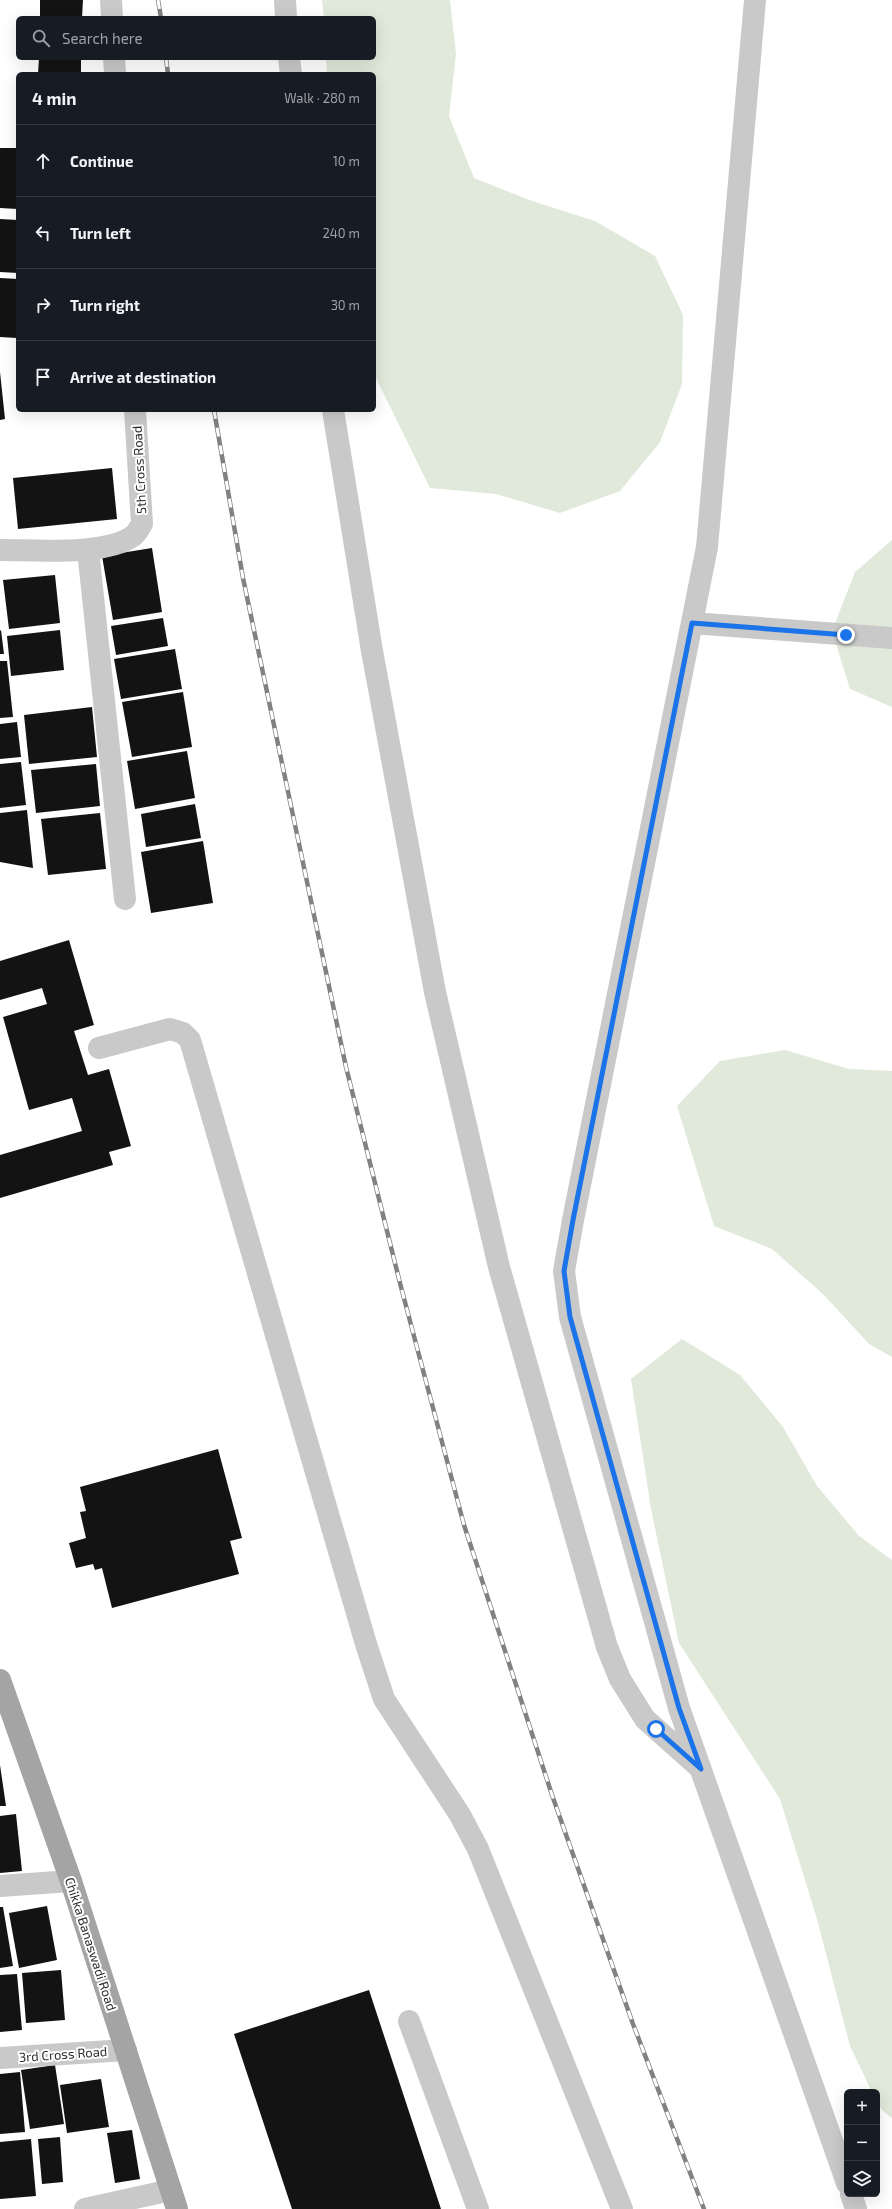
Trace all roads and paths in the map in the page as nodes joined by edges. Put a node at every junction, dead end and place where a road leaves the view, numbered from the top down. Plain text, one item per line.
1 (111, 0) edge
2 (285, 0) edge
3 (754, 0) edge
4 (112, 16) edge
5 (286, 16) edge
6 (114, 60) edge
7 (289, 60) edge
8 (115, 72) edge
9 (291, 72) edge
10 (135, 412) edge
11 (333, 412) edge
12 (0, 550) edge
13 (88, 550) junction
14 (692, 623) junction
15 (892, 638) edge
16 (125, 899) dead end
17 (99, 1048) dead end
18 (0, 1680) edge
19 (7, 1722) edge
20 (701, 1769) junction
21 (71, 1881) junction
22 (0, 1886) edge
23 (409, 2021) dead end
24 (126, 2050) junction
25 (0, 2058) edge
26 (844, 2174) edge
27 (852, 2197) edge
28 (174, 2200) edge
29 (85, 2209) edge
30 (478, 2209) edge
31 (622, 2209) edge
32 (856, 2209) edge

1 - 4 street
2 - 5 street
3 - 14 street
6 - 8 street
7 - 9 street
10 - 13 street, 5th Cross Road
11 - 20 street
12 - 13 street, 5th Cross Road
13 - 16 street
14 - 15 street
14 - 20 street
17 - 31 street
18 - 19 main road, Chikka Banaswadi Road
19 - 21 main road, Chikka Banaswadi Road
20 - 26 street
21 - 22 street
21 - 24 main road, Chikka Banaswadi Road
23 - 30 street
24 - 25 street, 3rd Cross Road
24 - 28 main road, Chikka Banaswadi Road
27 - 32 street
28 - 29 street

